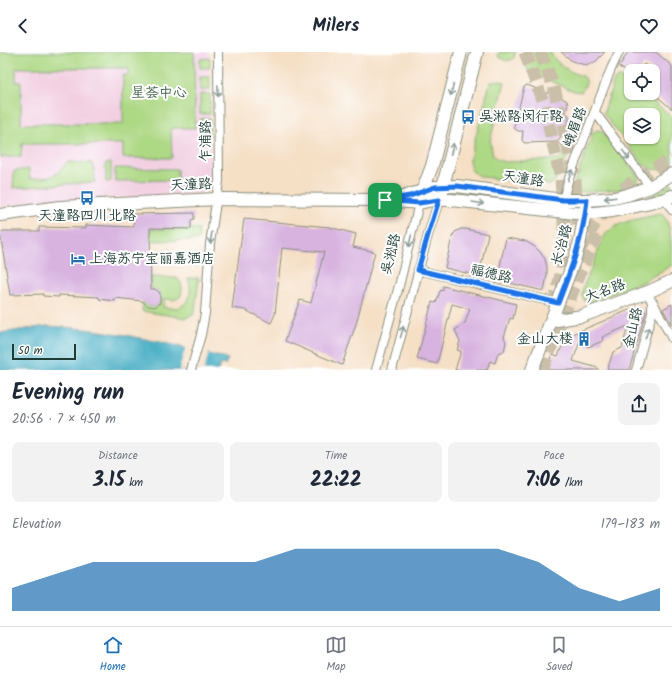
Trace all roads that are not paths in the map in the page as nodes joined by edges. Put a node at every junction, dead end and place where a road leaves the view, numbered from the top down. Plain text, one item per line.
1 (218, 52) edge
2 (461, 52) edge
3 (477, 52) edge
4 (619, 52) edge
5 (595, 112) junction
6 (672, 174) edge
7 (443, 187) junction
8 (650, 187) junction
9 (421, 197) junction
10 (669, 198) edge
11 (217, 199) junction
12 (439, 200) junction
13 (563, 200) junction
14 (587, 200) junction
15 (672, 210) edge
16 (562, 213) junction
17 (585, 214) junction
18 (0, 215) edge
19 (418, 270) junction
20 (672, 281) edge
21 (648, 292) junction
22 (558, 303) junction
23 (550, 321) junction
24 (672, 339) edge
25 (191, 370) edge
26 (376, 370) edge
27 (392, 370) edge
28 (532, 370) edge
29 (636, 370) edge

1 -> 11 street, 乍浦路
2 -> 9 main road, 吴淞路
7 -> 3 main road
4 - 5 street, 峨眉路
5 -> 8 street
13 -> 5 street, 峨眉路
6 - 8 main road
7 - 9 main road, 天潼路
7 - 12 main road
7 - 13 main road, 天潼路
8 -> 14 main road
9 - 11 main road, 天潼路
9 - 12 main road, 天潼路
9 -> 26 street, 吴淞路
10 - 15 street
10 - 17 main road, 长治路
11 - 18 main road, 天潼路
11 -> 25 street, 乍浦路
12 -> 16 main road, 天潼路
12 - 19 street
13 - 14 main road, 天潼路
13 - 16 street, 峨眉路
14 - 17 main road
16 - 17 main road, 天潼路
17 - 22 main road, 长治路
19 - 22 street, 福德路
27 -> 19 street
20 - 21 main road, 大名路
21 - 23 main road, 大名路
21 - 24 street
29 -> 21 street, 金山路
22 - 23 main road, 长治路
23 - 28 main road

